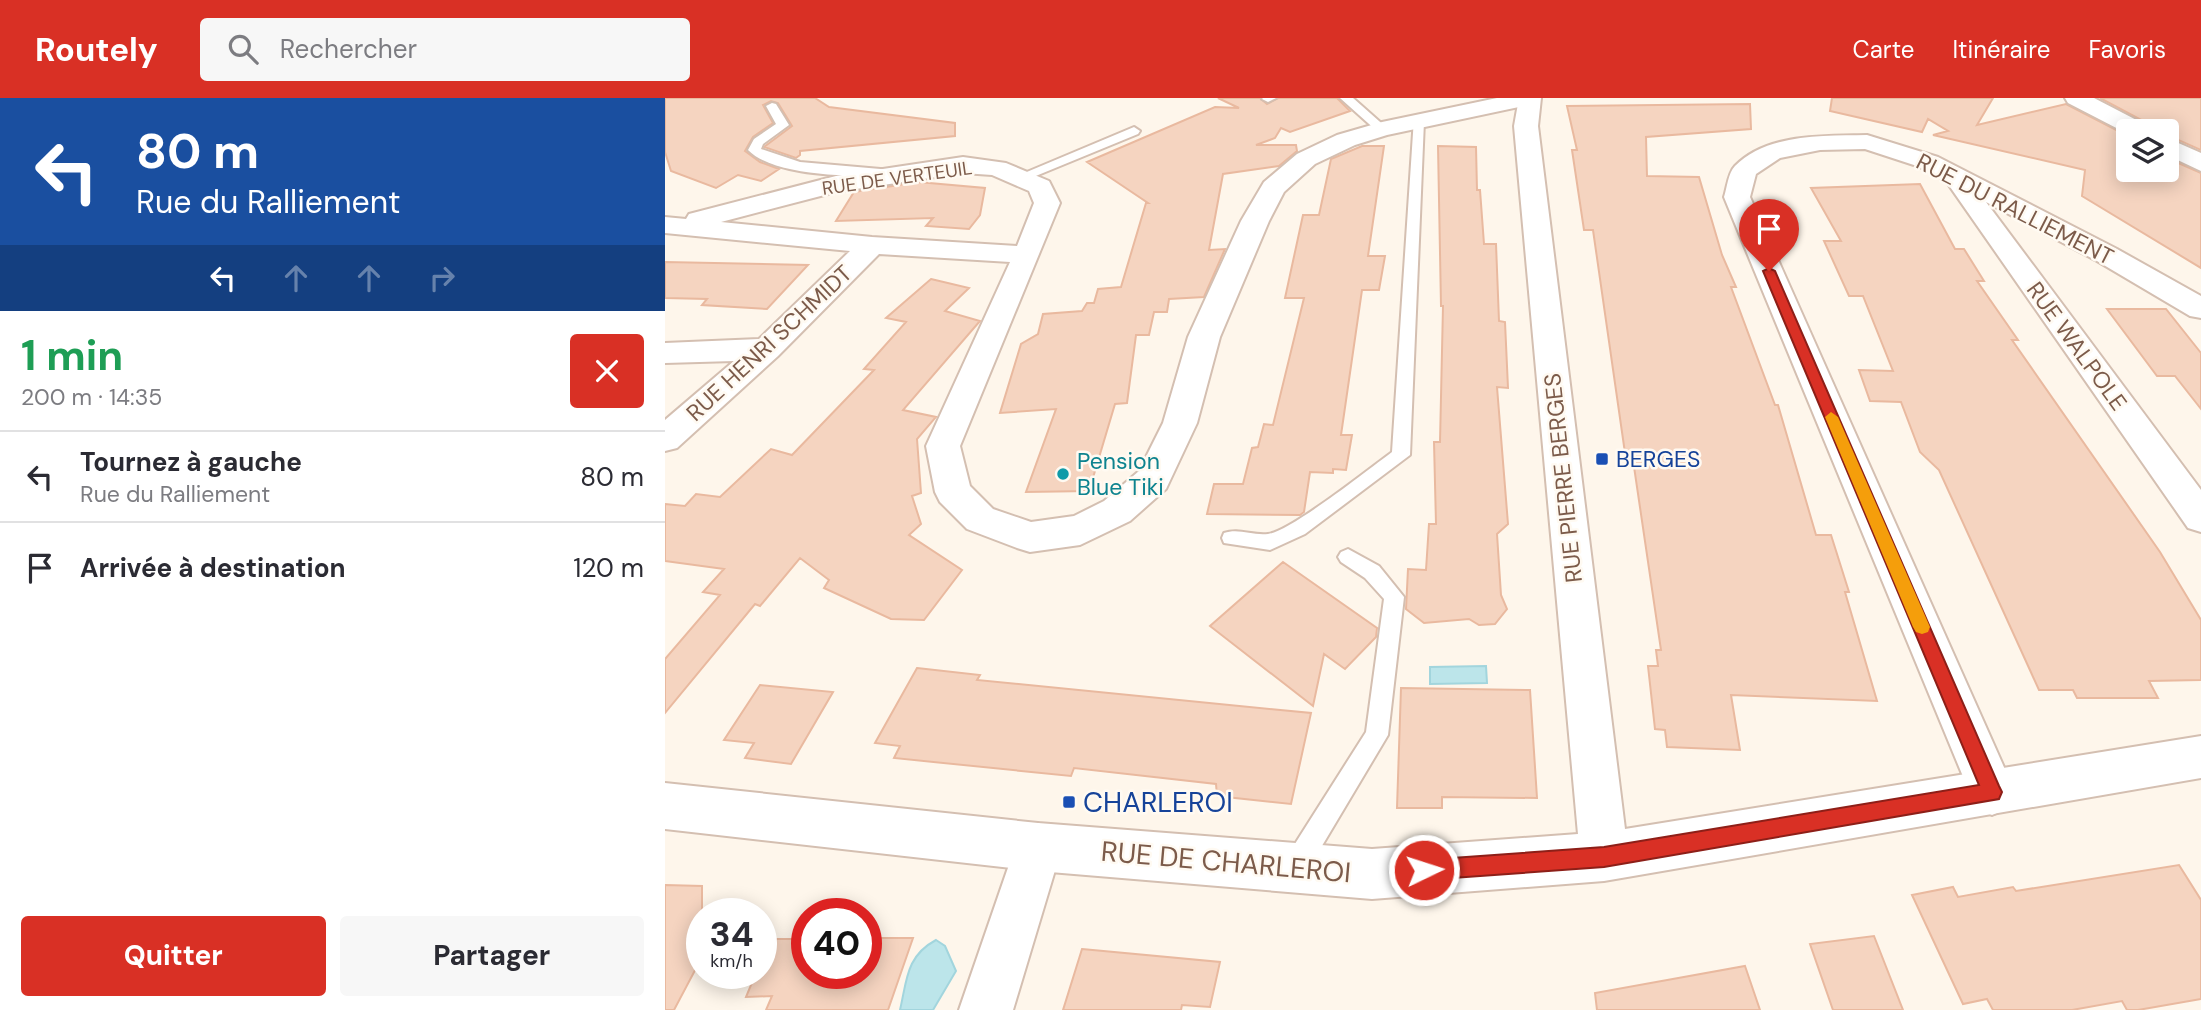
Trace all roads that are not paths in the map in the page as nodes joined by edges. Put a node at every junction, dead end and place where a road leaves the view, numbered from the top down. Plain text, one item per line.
1 (1346, 98) edge
2 (2076, 98) edge
3 (772, 106) dead end
4 (1529, 109) edge
5 (2117, 119) edge
6 (1419, 121) junction
7 (1382, 129) junction
8 (1134, 131) dead end
9 (2179, 151) edge
10 (2201, 163) edge
11 (1953, 174) junction
12 (899, 175) junction
13 (1021, 177) junction
14 (674, 225) edge
15 (872, 245) junction
16 (1027, 255) junction
17 (2201, 309) edge
18 (767, 349) junction
19 (665, 353) edge
20 (665, 439) edge
21 (2201, 518) edge
22 (1231, 538) dead end
23 (1348, 557) dead end
24 (2201, 757) edge
25 (1992, 792) junction
26 (665, 806) edge
27 (1038, 846) junction
28 (1604, 857) junction
29 (1294, 867) junction
30 (986, 1010) edge

1 - 7 lane
2 - 5 street
3 - 12 lane
4 - 6 street, RUE DE VERTEUIL
4 - 28 street, RUE PIERRE BERGES
6 - 7 street, RUE DE VERTEUIL
6 - 22 lane
7 - 16 street, RUE DE VERTEUIL
8 - 13 lane
9 - 10 street
11 - 17 street, RUE DU RALLIEMENT
11 - 21 street, RUE WALPOLE
11 - 25 street, RUE DU RALLIEMENT
12 - 13 street, RUE DE VERTEUIL
12 - 14 street, RUE DE VERTEUIL
13 - 16 street, RUE DE VERTEUIL
14 - 15 street, RUE DE VERTEUIL
15 - 16 street, RUE DE VERTEUIL
15 - 18 street, RUE HENRI SCHMIDT
18 - 19 street
18 - 20 street, RUE HENRI SCHMIDT
23 - 29 lane
24 - 25 street, RUE DE CHARLEROI
25 - 28 street, RUE DE CHARLEROI
26 - 27 street, RUE DE CHARLEROI
27 - 29 street, RUE DE CHARLEROI
27 - 30 street
28 - 29 street, RUE DE CHARLEROI

